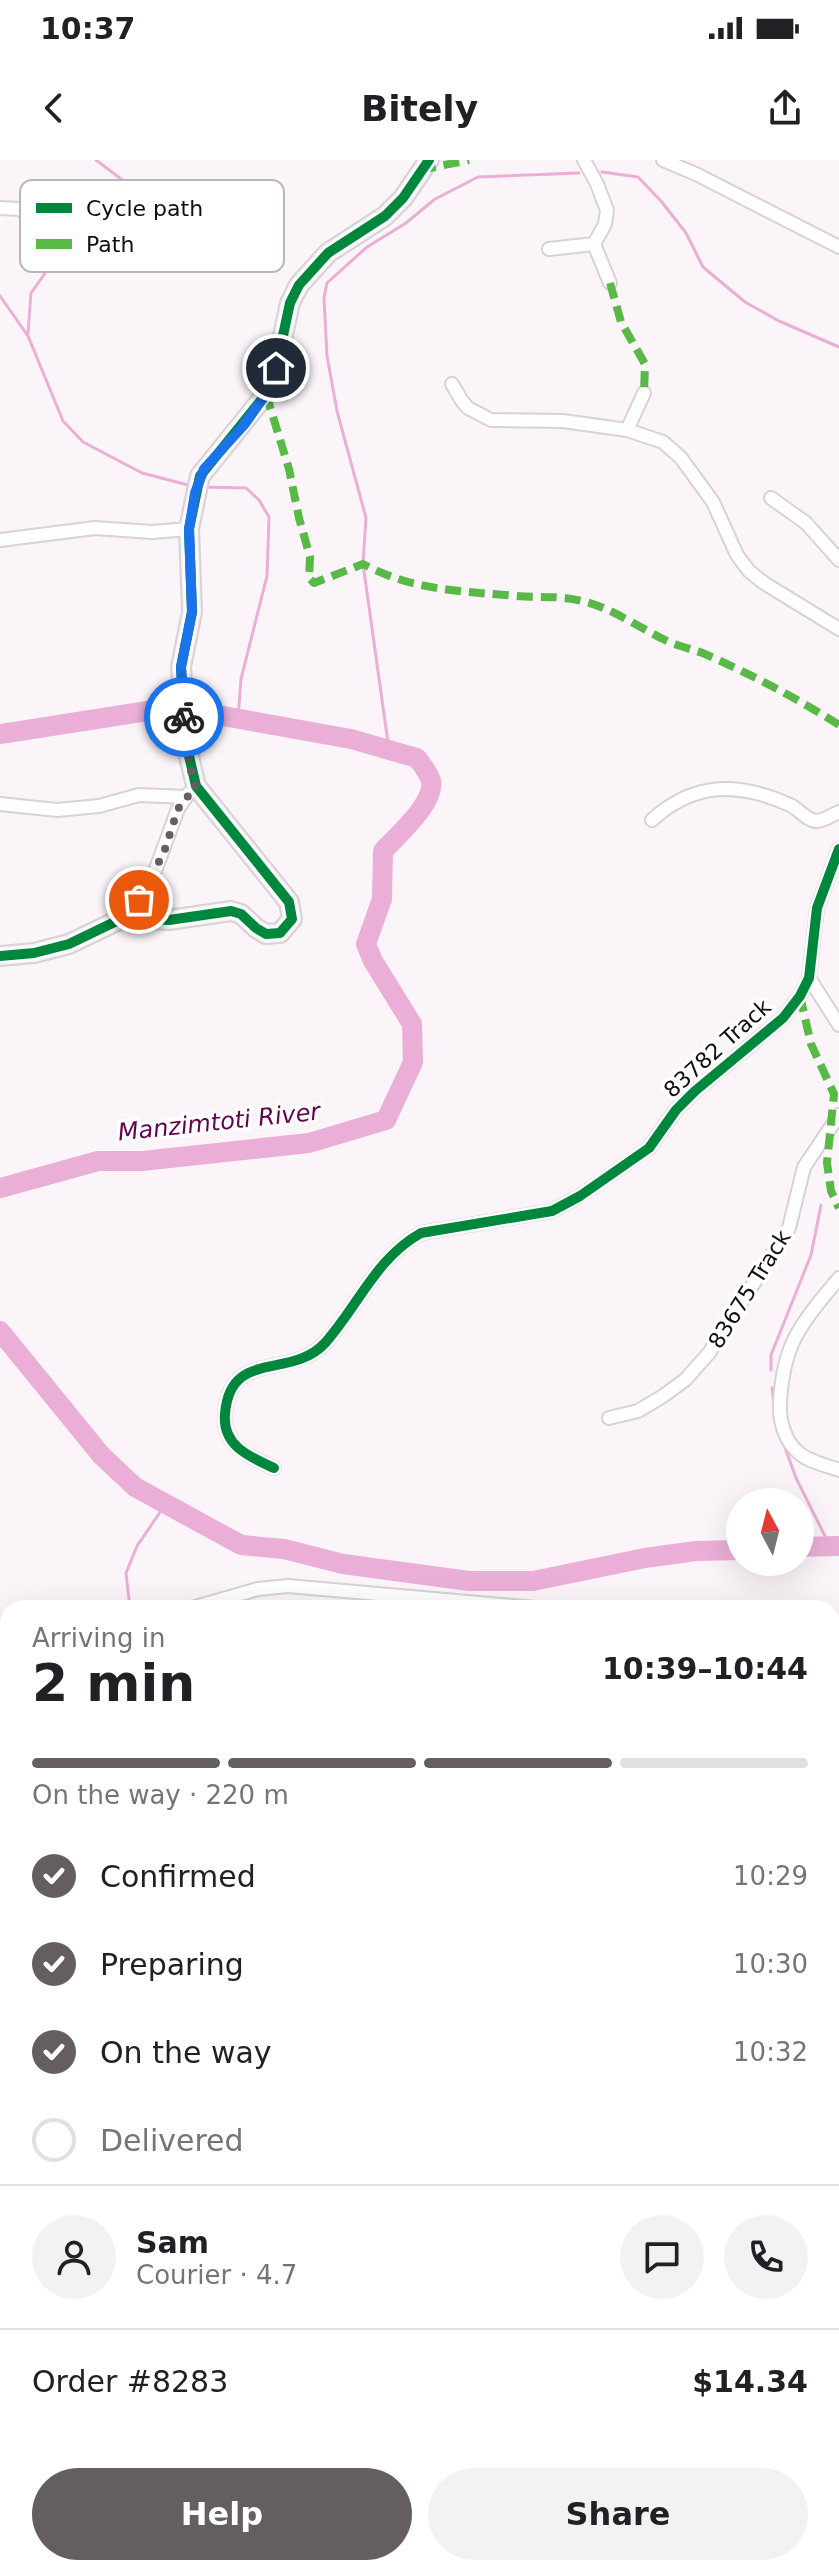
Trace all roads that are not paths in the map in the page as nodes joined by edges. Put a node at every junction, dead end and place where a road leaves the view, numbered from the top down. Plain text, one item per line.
1 (429, 160) edge
2 (584, 160) edge
3 (663, 160) edge
4 (0, 208) edge
5 (20, 211) edge
6 (594, 244) junction
7 (839, 247) edge
8 (549, 249) dead end
9 (610, 283) dead end
10 (452, 384) dead end
11 (644, 393) dead end
12 (627, 430) junction
13 (771, 498) dead end
14 (189, 529) junction
15 (0, 540) edge
16 (839, 560) edge
17 (839, 629) edge
18 (191, 791) junction
19 (0, 804) edge
20 (839, 812) edge
21 (652, 820) dead end
22 (839, 849) edge
23 (128, 917) junction
24 (0, 956) edge
25 (809, 978) junction
26 (839, 1025) edge
27 (839, 1115) edge
28 (839, 1278) edge
29 (609, 1418) dead end
30 (274, 1468) dead end
31 (839, 1470) edge
32 (220, 1600) edge
33 (446, 1600) edge

1 - 14 street
2 - 6 street
3 - 7 street
4 - 5 street
6 - 8 street
6 - 9 street
10 - 12 street
11 - 12 street
12 - 17 street
13 - 16 street
14 - 15 street
14 - 18 street
18 - 19 street
18 - 23 street
18 - 23 street
20 - 21 street
22 - 25 street, 83782 Track
23 - 24 street
25 - 26 street
25 - 30 street, 83782 Track
27 - 29 street, 83675 Track
28 - 31 street
32 - 33 street

